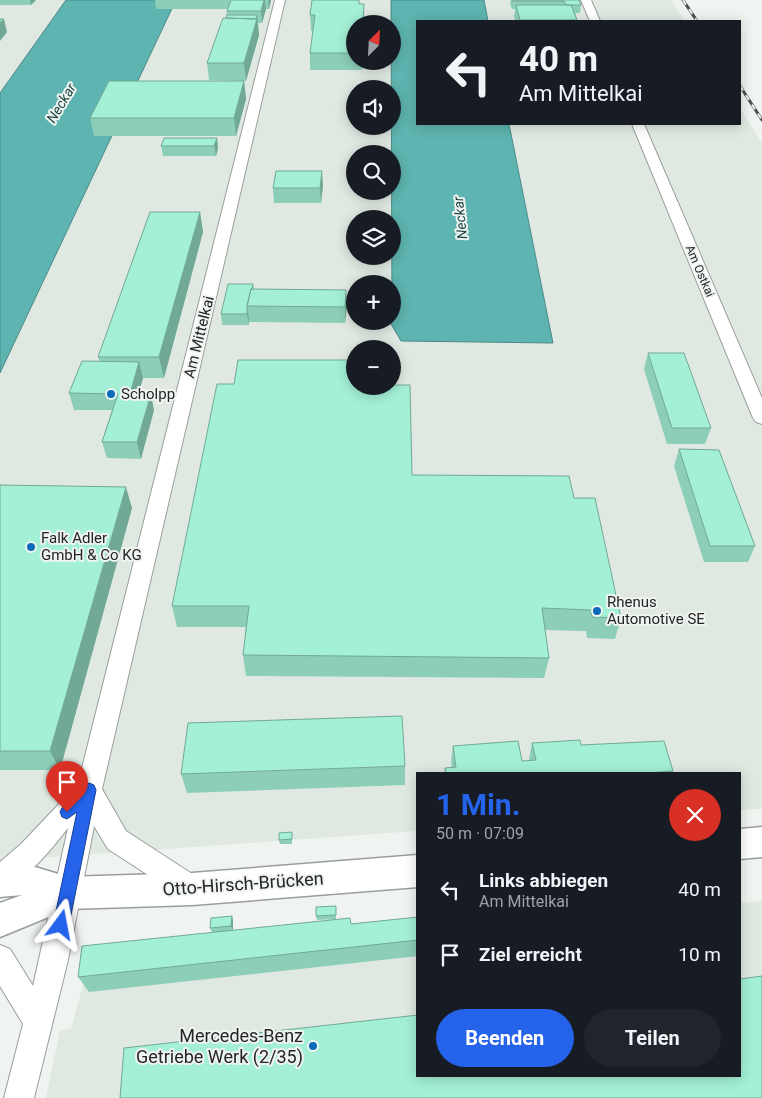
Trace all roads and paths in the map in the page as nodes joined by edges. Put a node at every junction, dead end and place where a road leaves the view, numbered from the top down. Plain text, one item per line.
1 (280, 0) edge
2 (586, 0) edge
3 (595, 20) edge
4 (638, 125) edge
5 (762, 418) edge
6 (89, 790) junction
7 (762, 842) edge
8 (741, 844) edge
9 (416, 871) edge
10 (0, 879) edge
11 (192, 888) junction
12 (68, 893) junction
13 (0, 920) edge
14 (0, 960) edge
15 (38, 1021) junction
16 (19, 1098) edge

1 - 6 street, Am Mittelkai
2 - 3 street
4 - 5 street, Am Ostkai
6 - 10 street
6 - 11 street
6 - 12 street, Am Mittelkai
7 - 8 main road
9 - 11 main road, Otto-Hirsch-Brücken
10 - 12 main road, Otto-Hirsch-Brücken
11 - 12 main road, Otto-Hirsch-Brücken
12 - 13 main road, Otto-Hirsch-Brücken
12 - 15 street, Am Mittelkai
14 - 15 street
15 - 16 street, Am Mittelkai

